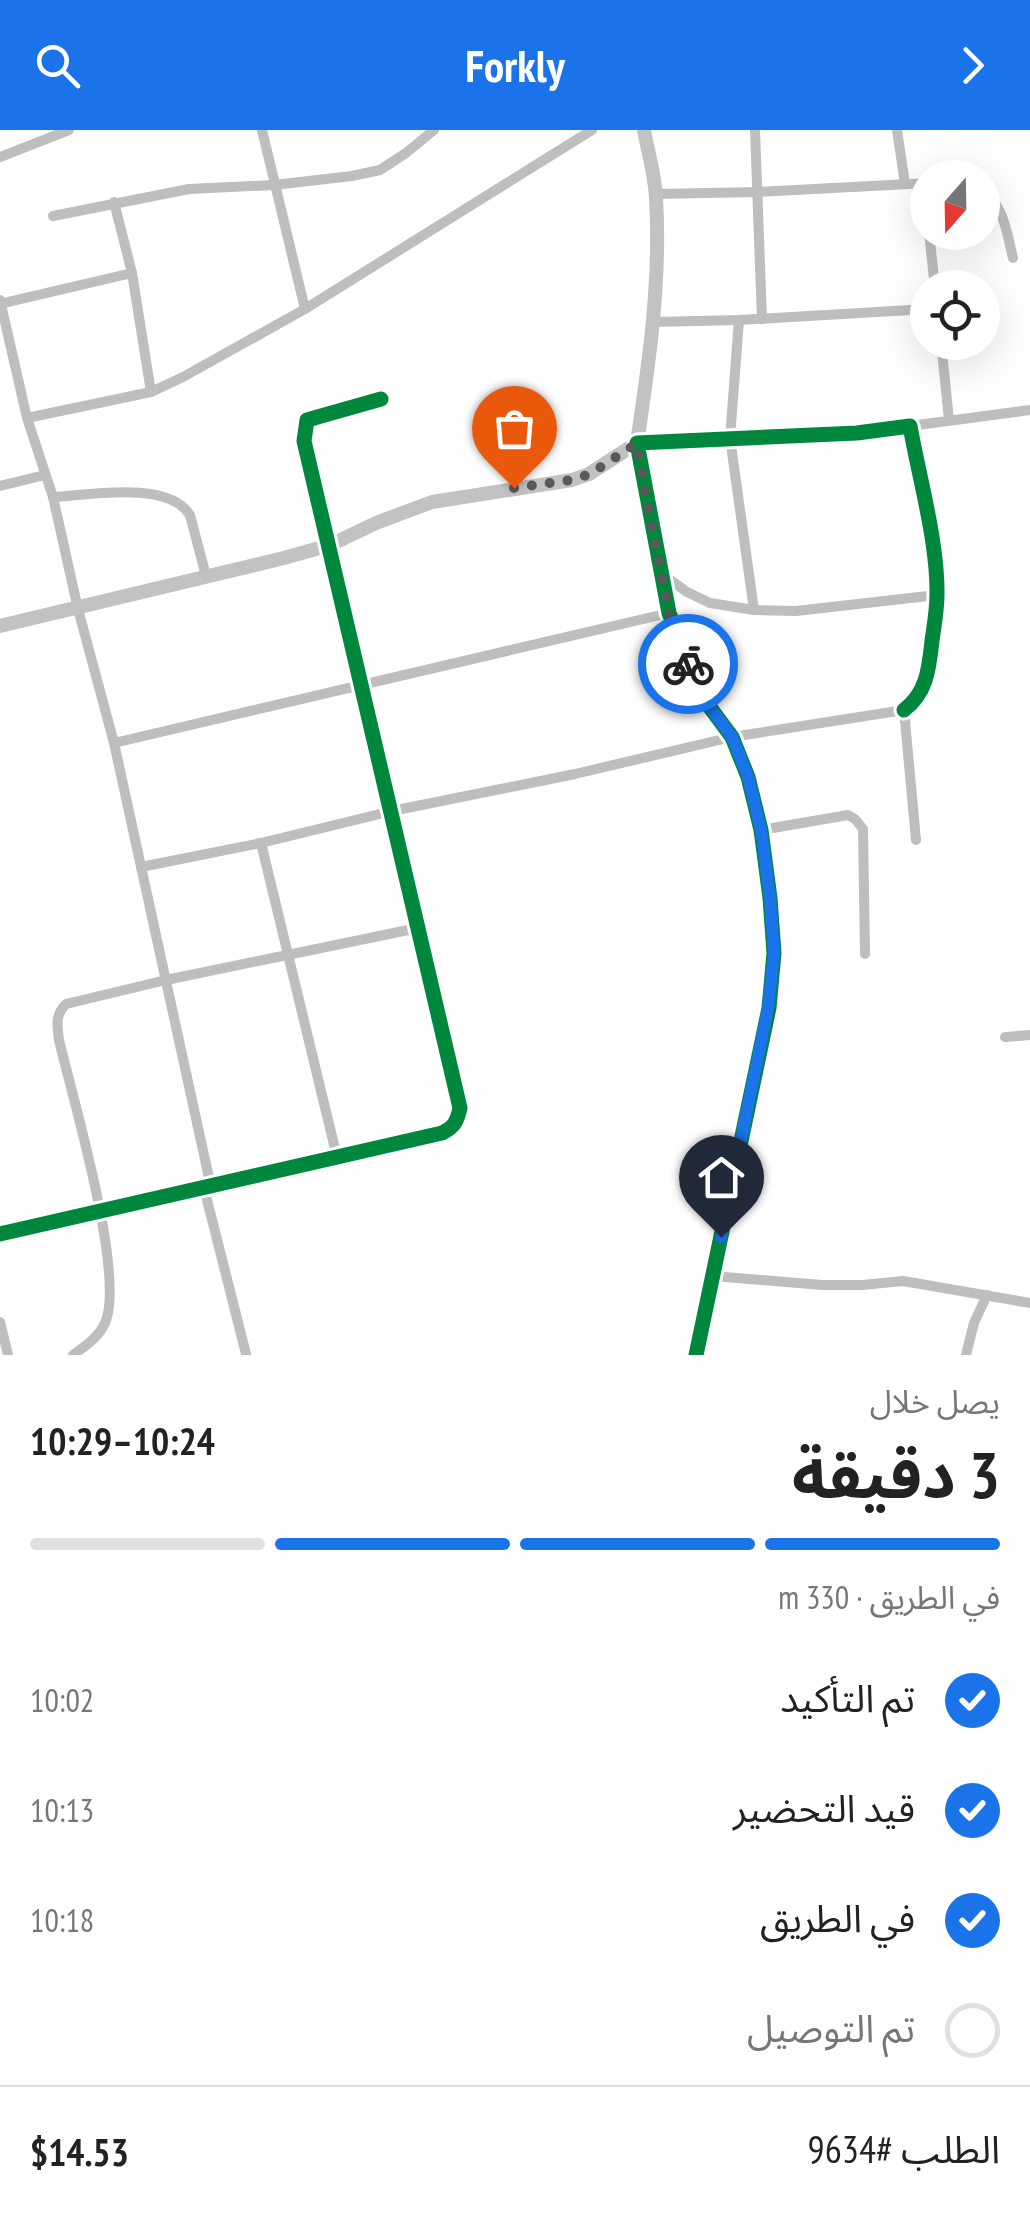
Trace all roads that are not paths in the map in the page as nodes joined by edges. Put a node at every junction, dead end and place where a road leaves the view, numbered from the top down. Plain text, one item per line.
1 (68, 130) edge
2 (262, 130) edge
3 (434, 130) edge
4 (592, 130) edge
5 (644, 130) edge
6 (755, 130) edge
7 (897, 130) edge
8 (0, 157) edge
9 (905, 184) junction
10 (910, 184) edge
11 (274, 185) junction
12 (756, 192) junction
13 (656, 194) junction
14 (114, 202) junction
15 (1000, 208) edge
16 (53, 216) dead end
17 (1013, 258) dead end
18 (132, 273) junction
19 (0, 303) edge
20 (304, 309) junction
21 (910, 310) edge
22 (762, 319) junction
23 (739, 320) junction
24 (652, 322) junction
25 (943, 360) edge
26 (151, 392) junction
27 (381, 399) dead end
28 (1030, 410) edge
29 (27, 418) junction
30 (950, 420) junction
31 (910, 426) junction
32 (730, 438) junction
33 (636, 444) junction
34 (45, 475) junction
35 (0, 486) edge
36 (53, 497) junction
37 (330, 544) junction
38 (661, 572) junction
39 (206, 576) junction
40 (937, 595) junction
41 (78, 609) junction
42 (754, 610) junction
43 (669, 613) junction
44 (0, 626) edge
45 (362, 683) junction
46 (904, 710) junction
47 (732, 737) junction
48 (114, 743) junction
49 (392, 811) junction
50 (761, 830) junction
51 (916, 840) dead end
52 (262, 843) junction
53 (141, 868) junction
54 (418, 928) junction
55 (865, 954) dead end
56 (288, 955) junction
57 (166, 980) junction
58 (1030, 1036) edge
59 (1006, 1037) dead end
60 (337, 1157) junction
61 (207, 1188) junction
62 (100, 1213) junction
63 (0, 1234) edge
64 (712, 1276) junction
65 (986, 1294) junction
66 (1030, 1303) edge
67 (0, 1322) edge
68 (246, 1354) edge
69 (8, 1355) edge
70 (72, 1355) edge
71 (696, 1355) edge
72 (966, 1355) edge

1 - 8 street
2 - 11 street
3 - 11 street
4 - 20 street
5 - 13 main road
6 - 12 street
7 - 9 street
9 - 10 street
9 - 12 street
11 - 14 street
11 - 20 street
12 - 13 street
12 - 22 street
13 - 24 main road
14 - 16 street
14 - 18 street
15 - 17 street
18 - 19 street
18 - 26 street
19 - 29 street
20 - 26 street
21 - 22 street
22 - 23 street
23 - 24 street
23 - 32 street
24 - 33 main road
25 - 30 street
26 - 29 street
27 - 37 street
28 - 30 street
29 - 34 street
30 - 31 street
31 - 32 street
31 - 40 street
32 - 33 street
32 - 42 street
33 - 37 main road
33 - 38 street
34 - 35 street
34 - 36 street
36 - 39 street
36 - 41 street
37 - 39 main road
37 - 45 street
38 - 42 street
38 - 43 street
39 - 41 main road
40 - 42 street
40 - 46 street
41 - 44 main road
41 - 48 street
43 - 45 street
43 - 47 street
45 - 48 street
45 - 49 street
46 - 47 street
46 - 51 street
47 - 49 street
47 - 50 street
48 - 53 street
49 - 52 street
49 - 54 street
50 - 55 street
50 - 64 street
52 - 53 street
52 - 56 street
53 - 57 street
54 - 56 street
54 - 60 street
56 - 57 street
56 - 60 street
57 - 61 street
57 - 62 street
58 - 59 street
60 - 61 street
61 - 62 street
61 - 68 street
62 - 63 street
62 - 70 street
64 - 65 street
64 - 71 street
65 - 66 street
65 - 72 street
67 - 69 street

